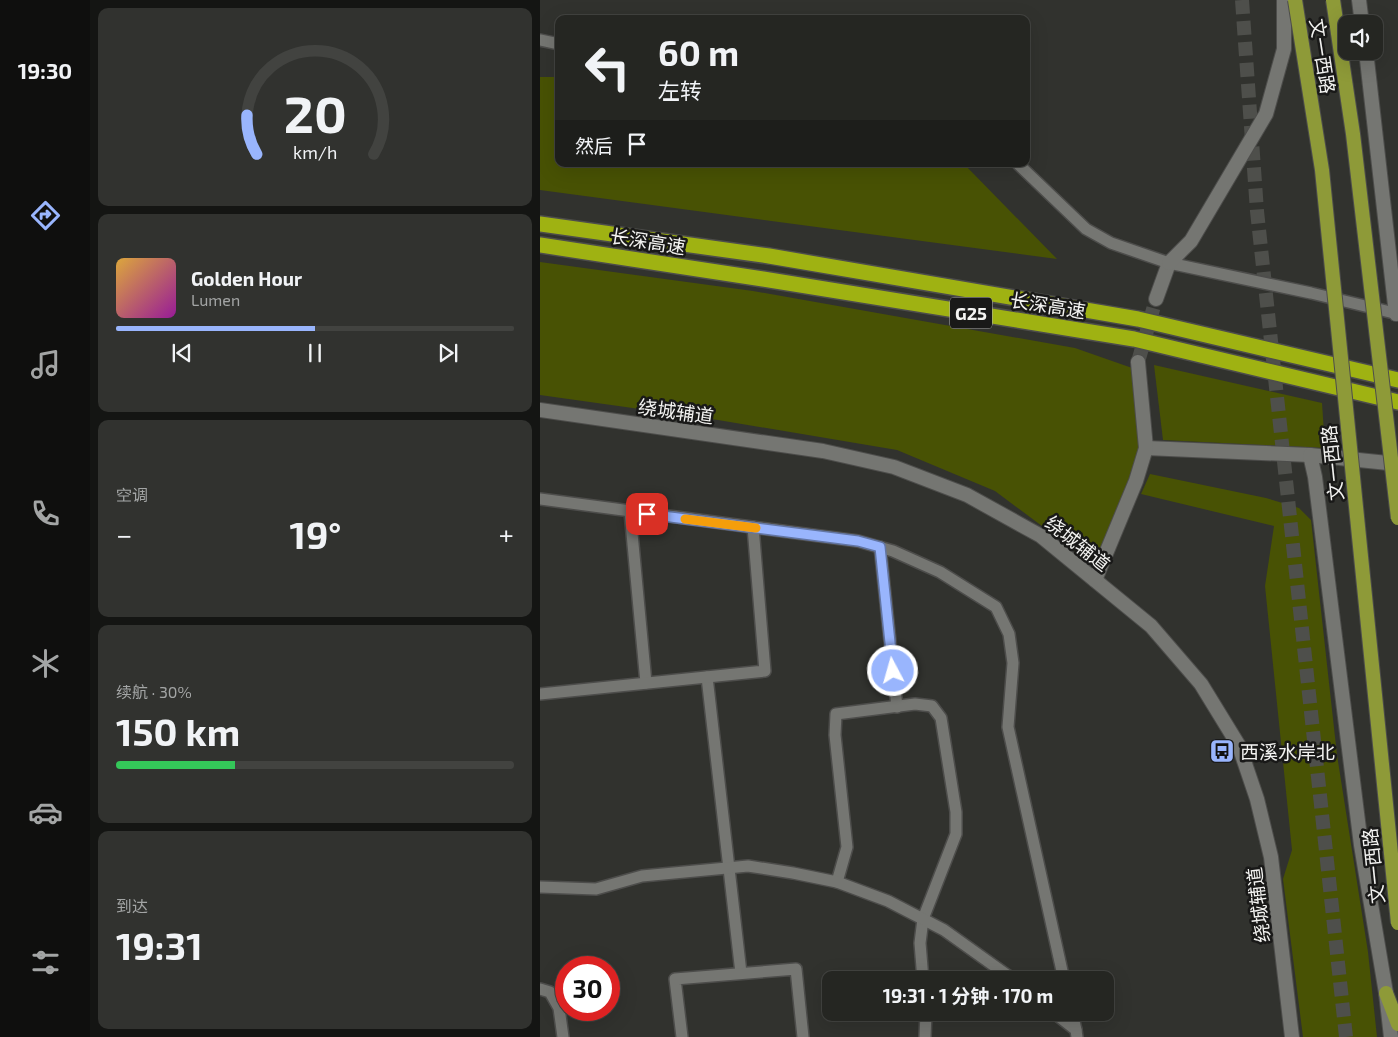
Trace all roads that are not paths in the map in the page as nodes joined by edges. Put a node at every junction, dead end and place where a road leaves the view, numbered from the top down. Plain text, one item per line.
1 (1284, 0) edge
2 (1295, 0) edge
3 (1333, 0) edge
4 (1359, 0) edge
5 (1361, 15) edge
6 (540, 40) edge
7 (555, 43) edge
8 (1367, 60) edge
9 (1021, 167) edge
10 (540, 224) edge
11 (540, 245) edge
12 (1169, 263) junction
13 (1156, 299) tunnel mouth
14 (1397, 314) edge
15 (1138, 362) tunnel mouth
16 (1398, 380) edge
17 (1398, 402) edge
18 (540, 410) edge
19 (1146, 448) junction
20 (1310, 455) junction
21 (1398, 464) edge
22 (540, 499) edge
23 (630, 512) junction
24 (1398, 518) edge
25 (753, 528) junction
26 (880, 547) junction
27 (1095, 580) junction
28 (708, 677) junction
29 (646, 683) junction
30 (540, 694) edge
31 (897, 707) junction
32 (728, 868) junction
33 (837, 882) junction
34 (540, 887) edge
35 (923, 919) junction
36 (1398, 923) edge
37 (922, 971) edge
38 (1001, 971) edge
39 (1062, 971) edge
40 (741, 973) junction
41 (540, 989) edge
42 (1386, 993) junction
43 (926, 1021) edge
44 (1062, 1021) edge
45 (1074, 1021) edge
46 (1398, 1024) edge
47 (1076, 1034) edge
48 (563, 1037) edge
49 (682, 1037) edge
50 (803, 1037) edge
51 (925, 1037) edge
52 (1292, 1037) edge
53 (1391, 1037) edge

1 - 12 street
2 - 36 main road, 文一西路, bridge
3 - 24 main road, 文一西路, bridge
4 - 5 street
6 - 7 street
8 - 14 street
9 - 12 street
10 - 16 highway, 长深高速 / G25
11 - 17 highway, 长深高速 / G25
12 - 13 street
12 - 14 street
15 - 19 street
18 - 27 street, 绕城辅道
19 - 20 street
19 - 27 street
20 - 21 street
20 - 42 street
22 - 23 street
23 - 25 street
23 - 29 street
25 - 26 street
25 - 28 street
26 - 31 street
26 - 39 street
27 - 52 street, 绕城辅道
28 - 29 street
28 - 32 street
29 - 30 street
31 - 33 street
31 - 35 street
32 - 33 street
32 - 34 street
32 - 40 street
33 - 35 street
35 - 37 street
35 - 38 street
40 - 49 street
40 - 50 street
41 - 48 street
42 - 46 main road
42 - 53 street
43 - 51 street
44 - 47 street
45 - 47 street

